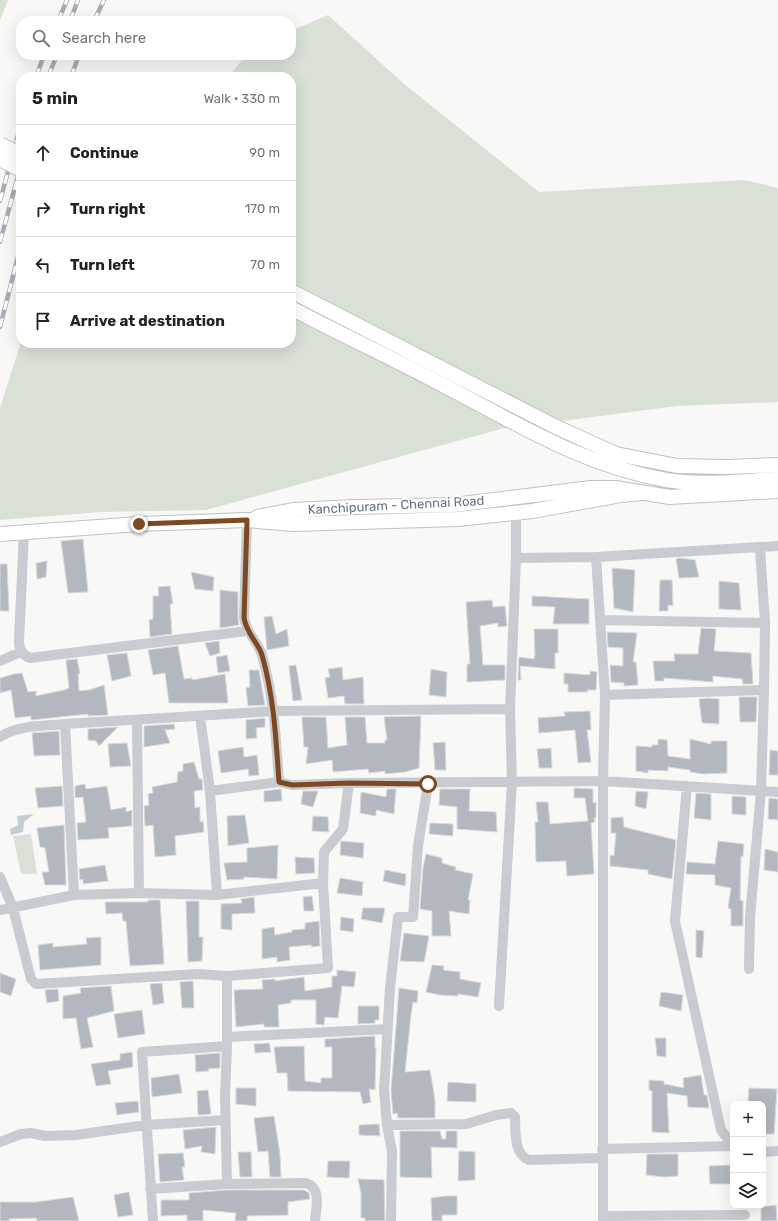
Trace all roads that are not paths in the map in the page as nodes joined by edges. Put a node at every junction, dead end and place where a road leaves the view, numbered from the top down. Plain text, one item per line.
1 (0, 144) edge
2 (16, 152) edge
3 (0, 159) edge
4 (16, 167) edge
5 (296, 294) edge
6 (296, 310) edge
7 (778, 465) edge
8 (778, 479) edge
9 (778, 491) edge
10 (642, 493) junction
11 (516, 513) junction
12 (247, 520) junction
13 (24, 532) junction
14 (0, 534) edge
15 (778, 546) edge
16 (760, 548) junction
17 (596, 557) junction
18 (516, 558) junction
19 (601, 620) junction
20 (765, 623) junction
21 (247, 631) junction
22 (21, 652) junction
23 (0, 661) edge
24 (764, 690) junction
25 (605, 695) junction
26 (510, 709) junction
27 (275, 711) junction
28 (200, 716) junction
29 (137, 720) junction
30 (65, 724) junction
31 (0, 737) edge
32 (602, 781) junction
33 (279, 782) junction
34 (512, 782) junction
35 (349, 783) junction
36 (428, 784) junction
37 (687, 786) junction
38 (761, 791) junction
39 (210, 792) junction
40 (778, 792) edge
41 (0, 877) edge
42 (323, 883) junction
43 (139, 893) junction
44 (74, 895) junction
45 (217, 895) junction
46 (13, 908) junction
47 (0, 910) edge
48 (750, 969) dead end
49 (227, 976) junction
50 (499, 1006) dead end
51 (388, 1029) junction
52 (227, 1042) junction
53 (225, 1120) junction
54 (146, 1125) junction
55 (387, 1125) junction
56 (0, 1142) edge
57 (778, 1151) edge
58 (766, 1152) edge
59 (602, 1154) junction
60 (227, 1184) junction
61 (150, 1189) junction
62 (745, 1214) edge
63 (603, 1218) edge
64 (153, 1221) edge
65 (315, 1221) edge
66 (391, 1221) edge

1 - 2 main road, bridge
3 - 4 main road, bridge
5 - 7 main road
6 - 8 main road
9 - 10 main road, Kanchipuram - Chennai Road
10 - 11 main road, Kanchipuram - Chennai Road
10 - 12 main road, Kanchipuram - Chennai Road
11 - 12 main road, Kanchipuram - Chennai Road
11 - 18 street
12 - 13 main road, Kanchipuram - Chennai Road
12 - 21 street
13 - 14 main road, Kanchipuram - Chennai Road
13 - 22 street
15 - 16 street
16 - 17 street
16 - 20 street
17 - 18 street
17 - 19 street
18 - 26 street
19 - 20 street
19 - 25 street
20 - 24 street
21 - 22 street
21 - 27 street
22 - 23 street
24 - 25 street
24 - 38 street
25 - 32 street
26 - 27 street
26 - 34 street
27 - 28 street
27 - 33 street
28 - 29 street
28 - 39 street
29 - 30 street
29 - 43 street
30 - 31 street
30 - 44 street
32 - 34 street
32 - 37 street
32 - 59 street
33 - 35 street
33 - 39 street
34 - 36 street
34 - 50 street
35 - 36 street
35 - 42 street
36 - 51 street
37 - 38 street
37 - 59 street
38 - 40 street
38 - 48 street
39 - 45 street
41 - 46 street
42 - 45 street
42 - 49 street
43 - 44 street
43 - 45 street
44 - 46 street
46 - 47 street
46 - 49 street
49 - 52 street
51 - 52 street
51 - 55 street
52 - 53 street
52 - 54 street
53 - 54 street
53 - 60 street
54 - 56 street
54 - 61 street
55 - 59 street
55 - 66 street
57 - 58 street
59 - 63 street
60 - 61 street
60 - 65 street
61 - 64 street
62 - 63 street

